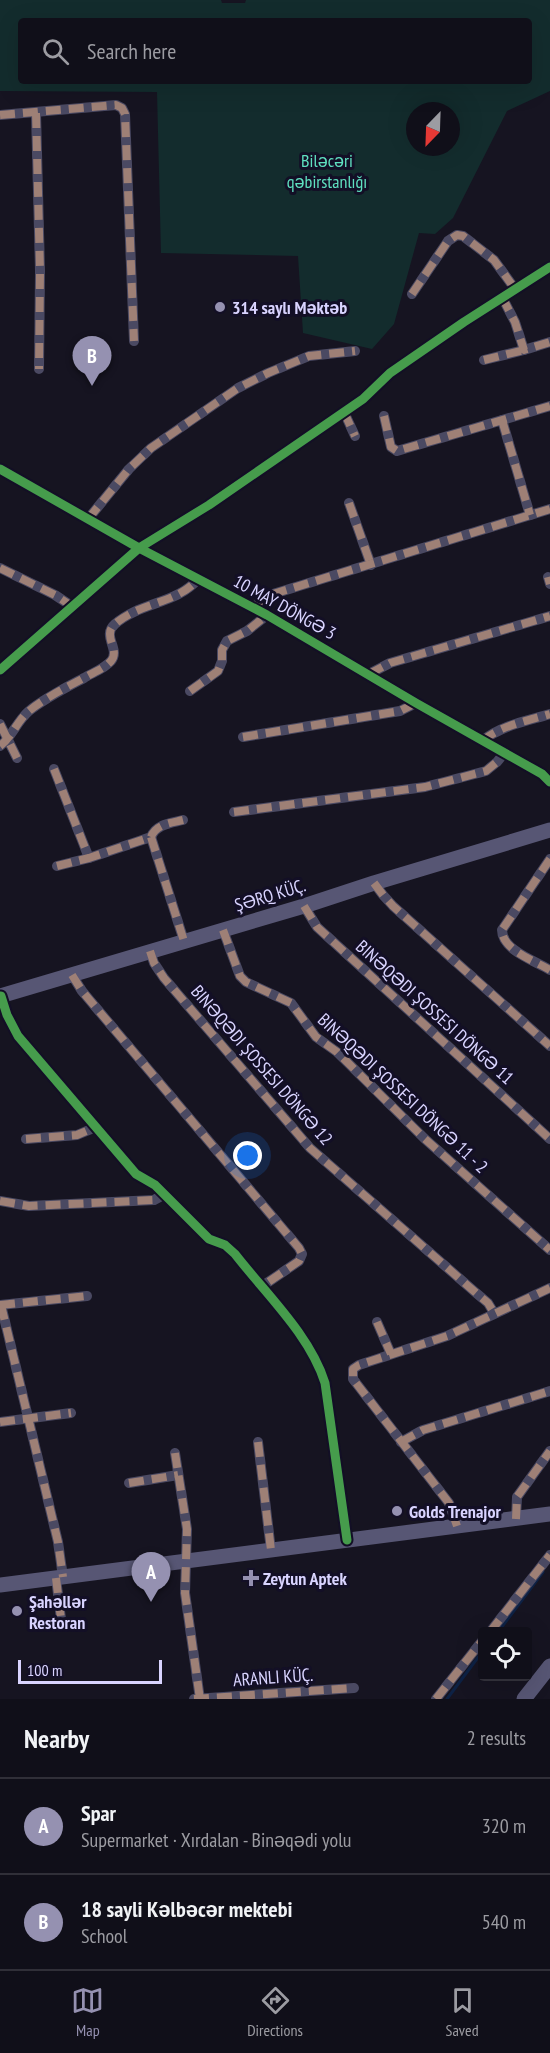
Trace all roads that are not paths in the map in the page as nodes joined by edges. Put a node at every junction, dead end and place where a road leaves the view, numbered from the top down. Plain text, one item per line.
1 (36, 113) junction
2 (0, 115) edge
3 (550, 267) edge
4 (515, 289) junction
5 (412, 294) dead end
6 (502, 297) junction
7 (134, 341) dead end
8 (550, 342) edge
9 (524, 350) junction
10 (355, 351) dead end
11 (484, 360) dead end
12 (39, 369) dead end
13 (550, 406) edge
14 (344, 412) junction
15 (384, 416) dead end
16 (502, 420) junction
17 (355, 436) dead end
18 (0, 469) edge
19 (348, 503) dead end
20 (550, 509) edge
21 (530, 515) junction
22 (88, 519) junction
23 (139, 548) junction
24 (371, 564) junction
25 (0, 568) edge
26 (198, 579) junction
27 (73, 607) junction
28 (254, 608) junction
29 (267, 615) junction
30 (550, 616) edge
31 (0, 670) edge
32 (369, 674) junction
33 (190, 691) dead end
34 (416, 703) junction
35 (550, 714) edge
36 (0, 724) edge
37 (8, 737) junction
38 (243, 737) dead end
39 (483, 741) junction
40 (0, 746) edge
41 (505, 752) junction
42 (17, 758) dead end
43 (54, 769) dead end
44 (547, 774) edge
45 (234, 812) dead end
46 (183, 820) dead end
47 (550, 830) edge
48 (151, 837) junction
49 (89, 858) junction
50 (550, 859) edge
51 (57, 866) dead end
52 (374, 882) junction
53 (303, 906) junction
54 (223, 930) junction
55 (184, 941) junction
56 (150, 951) junction
57 (550, 970) edge
58 (72, 975) junction
59 (1, 996) edge
60 (550, 1046) edge
61 (96, 1127) junction
62 (26, 1139) dead end
63 (550, 1139) edge
64 (165, 1194) junction
65 (0, 1201) edge
66 (550, 1250) edge
67 (261, 1287) junction
68 (550, 1288) edge
69 (87, 1296) dead end
70 (1, 1305) edge
71 (494, 1313) junction
72 (377, 1322) dead end
73 (391, 1354) junction
74 (550, 1390) edge
75 (71, 1413) dead end
76 (29, 1418) junction
77 (0, 1422) edge
78 (258, 1442) dead end
79 (401, 1442) junction
80 (550, 1451) edge
81 (175, 1453) dead end
82 (178, 1475) junction
83 (129, 1483) dead end
84 (550, 1515) edge
85 (516, 1519) junction
86 (457, 1526) junction
87 (347, 1540) junction
88 (271, 1550) junction
89 (550, 1555) edge
90 (187, 1561) junction
91 (59, 1577) junction
92 (0, 1585) edge
93 (61, 1619) dead end
94 (494, 1627) edge
95 (478, 1647) edge
96 (550, 1666) edge
97 (354, 1688) dead end
98 (198, 1699) edge
99 (436, 1699) edge
100 (524, 1699) edge

1 - 2 street
1 - 7 street
1 - 12 street
3 - 4 street
4 - 5 street
4 - 6 street
6 - 9 street
6 - 14 street
8 - 9 street
9 - 11 street
10 - 22 street
13 - 16 street
14 - 17 street
14 - 23 street
15 - 16 street
16 - 21 street
18 - 22 street, 10 MAY DÖNGƏ 3
19 - 24 street
20 - 21 street
21 - 24 street
22 - 23 street, 10 MAY DÖNGƏ 3
23 - 26 street, 10 MAY DÖNGƏ 3
23 - 27 street
24 - 28 street
25 - 27 street
26 - 28 street, 10 MAY DÖNGƏ 3
26 - 37 street
27 - 31 street
28 - 29 street, 10 MAY DÖNGƏ 3
29 - 32 street, 10 MAY DÖNGƏ 3
29 - 33 street
30 - 32 street
32 - 34 street, 10 MAY DÖNGƏ 3
34 - 38 street
34 - 39 street, 10 MAY DÖNGƏ 3
35 - 39 street
36 - 37 street
37 - 40 street
37 - 42 street
39 - 41 street, 10 MAY DÖNGƏ 3
41 - 44 street, 10 MAY DÖNGƏ 3
41 - 45 street
43 - 49 street
46 - 48 street
47 - 52 street, ŞƏRQ KÜÇ.
48 - 49 street
48 - 55 street
49 - 51 street
50 - 57 street
52 - 53 street, ŞƏRQ KÜÇ.
52 - 60 street
53 - 54 street, ŞƏRQ KÜÇ.
53 - 63 street, BINƏQƏDI ŞOSSESI DÖNGƏ 11
54 - 55 street, ŞƏRQ KÜÇ.
54 - 66 street, BINƏQƏDI ŞOSSESI DÖNGƏ 11 - 2
55 - 56 street, ŞƏRQ KÜÇ.
56 - 58 street, ŞƏRQ KÜÇ.
56 - 71 street, BINƏQƏDI ŞOSSESI DÖNGƏ 12
58 - 59 street, ŞƏRQ KÜÇ.
58 - 67 street
59 - 61 street
61 - 62 street
61 - 64 street
64 - 65 street
64 - 67 street
67 - 87 street
68 - 71 street
69 - 70 street
70 - 76 street
71 - 73 street
72 - 73 street
73 - 79 street
74 - 79 street
75 - 76 street
76 - 77 street
76 - 91 street
78 - 88 street
79 - 86 street
80 - 85 street
81 - 82 street
82 - 83 street
82 - 90 street
84 - 85 street
85 - 86 street
86 - 87 street
87 - 88 street
88 - 90 street
89 - 94 street
90 - 91 street
90 - 98 street
91 - 92 street
91 - 93 street
95 - 99 street
96 - 100 street
97 - 98 street

